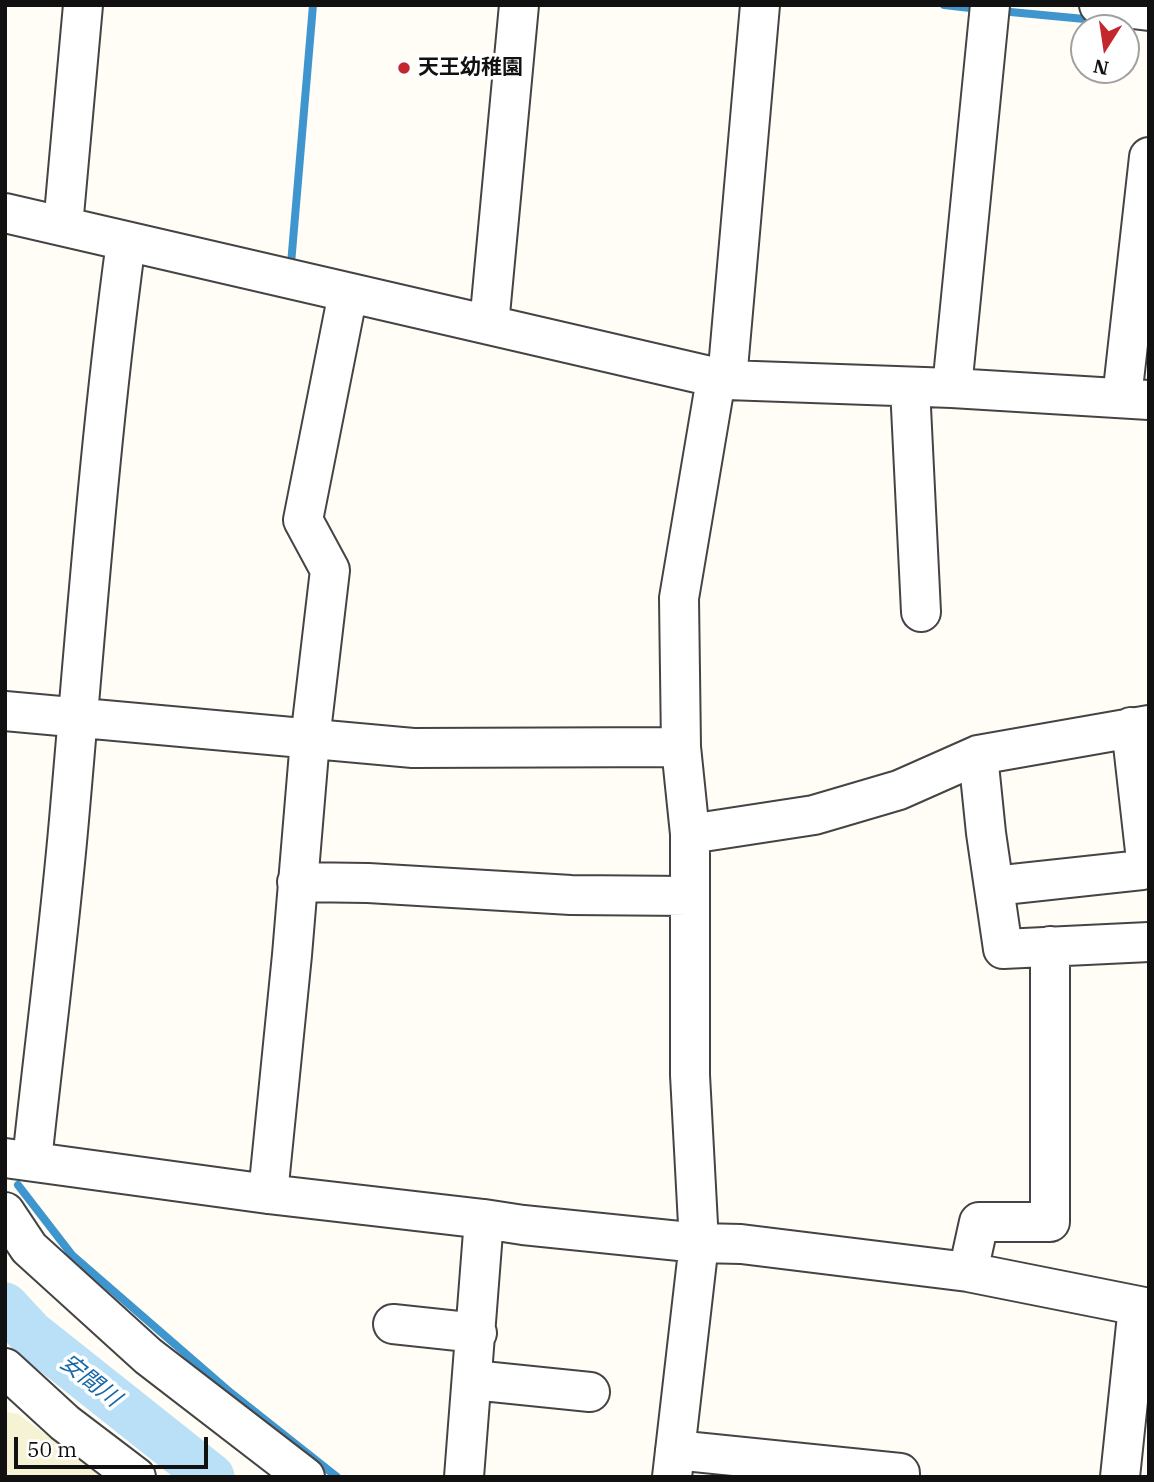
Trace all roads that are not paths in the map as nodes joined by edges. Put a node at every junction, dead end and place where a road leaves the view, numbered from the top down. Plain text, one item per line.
1 (83, 5) edge
2 (519, 5) edge
3 (760, 5) edge
4 (990, 5) edge
5 (1099, 5) edge
6 (1149, 11) edge
7 (1149, 157) edge
8 (5, 213) edge
9 (63, 226) junction
10 (126, 242) junction
11 (348, 293) junction
12 (489, 325) junction
13 (721, 379) junction
14 (910, 387) junction
15 (952, 388) junction
16 (1135, 399) edge
17 (921, 612) dead end
18 (5, 711) edge
19 (76, 716) junction
20 (1140, 726) edge
21 (310, 740) junction
22 (681, 747) junction
23 (978, 755) junction
24 (690, 834) junction
25 (297, 882) junction
26 (994, 886) junction
27 (688, 896) junction
28 (1149, 942) edge
29 (1050, 946) junction
30 (19, 1159) edge
31 (268, 1194) junction
32 (5, 1212) edge
33 (484, 1219) junction
34 (699, 1242) junction
35 (968, 1272) junction
36 (1144, 1307) edge
37 (393, 1324) dead end
38 (477, 1333) junction
39 (5, 1367) edge
40 (473, 1380) junction
41 (590, 1392) dead end
42 (673, 1464) edge
43 (136, 1477) edge
44 (305, 1477) edge
45 (464, 1477) edge
46 (900, 1477) edge
47 (1120, 1477) edge

1 - 9 street
2 - 12 street
3 - 13 street
4 - 15 street
5 - 6 street
7 - 16 street
8 - 9 street
9 - 10 street
10 - 11 street
10 - 19 street
11 - 12 street
11 - 21 street
12 - 13 street
13 - 14 street
13 - 22 street
14 - 15 street
14 - 17 street
15 - 16 street
18 - 19 street
19 - 21 street
19 - 30 street
20 - 23 street
20 - 26 street
21 - 22 street
21 - 25 street
22 - 24 street
23 - 24 street
23 - 26 street
24 - 27 street
25 - 27 street
25 - 31 street
26 - 29 street
27 - 34 street
28 - 29 street
29 - 35 street
30 - 31 street
31 - 33 street
32 - 44 street
33 - 34 street
33 - 38 street
34 - 35 street
34 - 42 street
35 - 36 street
36 - 47 street
37 - 38 street
38 - 40 street
39 - 43 street
40 - 41 street
40 - 45 street
42 - 46 street

